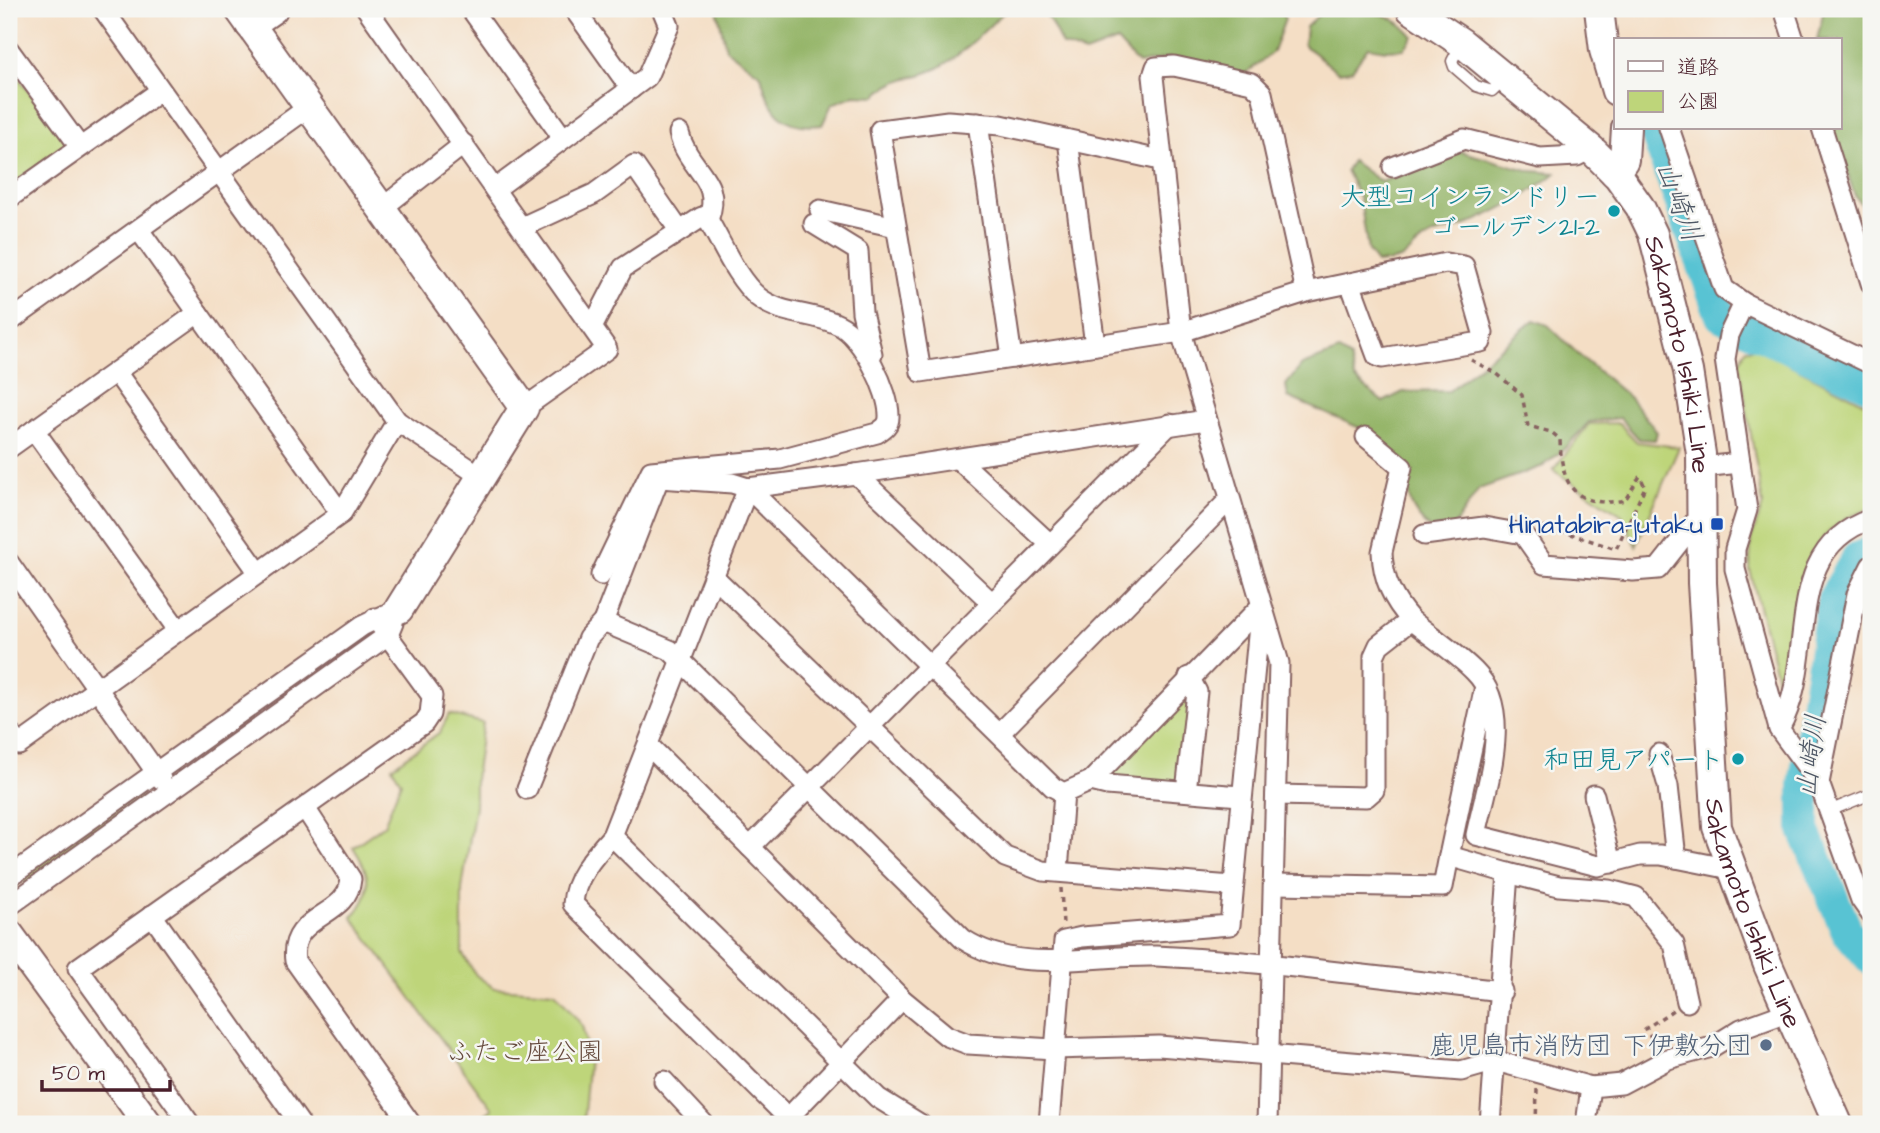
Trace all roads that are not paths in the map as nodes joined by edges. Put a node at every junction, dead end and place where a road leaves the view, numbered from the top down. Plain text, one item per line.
1 (103, 9) edge
2 (273, 9) edge
3 (367, 9) edge
4 (471, 9) edge
5 (574, 9) edge
6 (662, 9) edge
7 (1411, 9) edge
8 (1599, 9) edge
9 (1784, 9) edge
10 (244, 17) edge
11 (1793, 38) edge
12 (9, 50) edge
13 (1614, 84) edge
14 (631, 89) junction
15 (160, 91) junction
16 (309, 107) junction
17 (978, 123) junction
18 (1626, 130) edge
19 (1670, 130) edge
20 (1823, 130) edge
21 (679, 133) dead end
22 (563, 138) junction
23 (1068, 140) junction
24 (464, 145) junction
25 (80, 147) junction
26 (1591, 149) junction
27 (1160, 160) junction
28 (1393, 167) dead end
29 (220, 171) junction
30 (1615, 173) junction
31 (495, 189) junction
32 (9, 198) edge
33 (391, 201) dead end
34 (708, 220) junction
35 (896, 226) junction
36 (522, 227) junction
37 (139, 230) junction
38 (679, 230) junction
39 (1350, 283) junction
40 (1871, 283) edge
41 (1306, 292) junction
42 (1744, 303) junction
43 (198, 313) junction
44 (9, 322) edge
45 (593, 326) junction
46 (1181, 332) junction
47 (1095, 345) junction
48 (1012, 358) junction
49 (1871, 364) edge
50 (877, 371) junction
51 (116, 372) junction
52 (524, 408) junction
53 (1206, 420) junction
54 (397, 421) junction
55 (1170, 424) junction
56 (34, 430) junction
57 (1366, 437) dead end
58 (9, 448) edge
59 (958, 458) junction
60 (1740, 463) junction
61 (1702, 467) junction
62 (659, 473) junction
63 (856, 474) junction
64 (482, 477) junction
65 (748, 488) junction
66 (1229, 500) junction
67 (1703, 512) junction
68 (341, 514) junction
69 (1871, 519) edge
70 (1424, 534) dead end
71 (1050, 544) junction
72 (9, 563) edge
73 (1871, 566) edge
74 (259, 573) junction
75 (601, 575) dead end
76 (714, 577) junction
77 (991, 602) junction
78 (1261, 607) junction
79 (387, 614) junction
80 (1411, 621) junction
81 (603, 622) junction
82 (178, 630) junction
83 (388, 635) junction
84 (680, 661) junction
85 (930, 664) junction
86 (1189, 677) junction
87 (1485, 686) junction
88 (99, 688) junction
89 (869, 727) junction
90 (1779, 729) junction
91 (9, 732) edge
92 (1001, 732) junction
93 (648, 745) junction
94 (1659, 754) dead end
95 (156, 771) junction
96 (1091, 781) junction
97 (1819, 783) junction
98 (808, 788) junction
99 (527, 789) dead end
100 (1186, 791) junction
101 (170, 792) junction
102 (1064, 793) junction
103 (1871, 794) edge
104 (1276, 795) junction
105 (1594, 795) dead end
106 (1240, 796) junction
107 (305, 808) junction
108 (1829, 811) junction
109 (612, 836) junction
110 (750, 847) junction
111 (1449, 856) junction
112 (1675, 858) junction
113 (1611, 863) junction
114 (1731, 869) junction
115 (1059, 871) junction
116 (1508, 873) junction
117 (9, 877) edge
118 (1274, 884) junction
119 (1232, 886) junction
120 (9, 906) edge
121 (1871, 914) edge
122 (152, 915) junction
123 (9, 934) edge
124 (1060, 961) junction
125 (1272, 967) junction
126 (1502, 991) junction
127 (902, 999) junction
128 (1687, 1002) road end
129 (1788, 1012) junction
130 (1054, 1049) junction
131 (1271, 1054) junction
132 (841, 1061) junction
133 (1496, 1061) junction
134 (664, 1081) dead end
135 (1591, 1087) junction
136 (785, 1122) edge
137 (148, 1124) edge
138 (190, 1124) edge
139 (300, 1124) edge
140 (411, 1124) edge
141 (704, 1124) edge
142 (920, 1124) edge
143 (1049, 1124) edge
144 (1267, 1124) edge
145 (1490, 1124) edge
146 (1586, 1124) edge
147 (1838, 1124) edge

1 - 15 street
2 - 10 main road
3 - 24 street
4 - 22 street
5 - 14 street
6 - 14 street
7 - 26 main road, Sakamoto Ishiki Line
8 - 13 main road
9 - 11 street
10 - 16 main road
12 - 25 street
14 - 22 street
15 - 25 street
15 - 29 street
16 - 29 street
16 - 52 main road
17 - 23 street
17 - 35 street
17 - 48 street
18 - 30 main road
19 - 42 street
20 - 40 street
21 - 34 street
22 - 31 street
23 - 27 street
23 - 47 street
24 - 31 street
24 - 33 street
25 - 32 street
26 - 28 street
26 - 30 main road, Sakamoto Ishiki Line
27 - 41 street
27 - 46 street
29 - 37 street
29 - 54 street
30 - 61 main road, Sakamoto Ishiki Line
31 - 36 street
34 - 38 street
34 - 50 street
35 - 48 street
35 - 50 street
36 - 38 street
36 - 45 street
37 - 43 street
37 - 44 street
38 - 45 street
39 - 39 street
39 - 41 street
41 - 46 street
42 - 49 street
42 - 60 street
43 - 51 street
43 - 68 street
45 - 52 street
46 - 47 street
46 - 53 street
47 - 48 street
50 - 62 street
51 - 56 street
51 - 74 street
52 - 64 main road
53 - 55 street
53 - 66 street
54 - 64 street
54 - 68 street
55 - 59 street
55 - 71 street
56 - 58 street
56 - 82 street
57 - 80 street
59 - 63 street
59 - 71 street
60 - 61 street
60 - 90 street
61 - 67 main road, Sakamoto Ishiki Line
62 - 65 street
62 - 75 street
62 - 81 street
63 - 65 street
63 - 77 street
64 - 79 main road
65 - 76 street
65 - 85 street
66 - 78 street
66 - 92 street
67 - 70 street
67 - 114 main road, Sakamoto Ishiki Line
68 - 74 street
69 - 90 street
71 - 77 street
72 - 88 street
73 - 97 street
74 - 82 street
76 - 84 street
76 - 89 street
77 - 85 street
78 - 86 street
78 - 104 street
78 - 106 street
79 - 83 street
79 - 95 street
80 - 87 street
80 - 104 street
81 - 84 street
81 - 99 street
82 - 88 street
83 - 101 street
83 - 107 street
84 - 93 street
84 - 98 street
85 - 89 street
85 - 92 street
86 - 96 street
86 - 100 street
87 - 111 street
87 - 113 street
88 - 91 street
88 - 95 street
89 - 98 street
89 - 115 street
90 - 97 street
92 - 102 street
93 - 109 street
93 - 110 street
94 - 112 street
95 - 101 street
95 - 117 street
96 - 100 street
96 - 102 street
97 - 108 street
98 - 110 street
98 - 124 street
100 - 106 street
101 - 120 street
102 - 115 street
103 - 108 lane
104 - 118 street
105 - 113 street
106 - 119 street
107 - 122 street
107 - 140 street
108 - 121 street
109 - 132 street
109 - 136 street
110 - 127 street
111 - 116 street
111 - 118 street
112 - 113 street
112 - 114 street
114 - 129 main road, Sakamoto Ishiki Line
115 - 119 street
116 - 126 street
116 - 128 street
118 - 125 street
119 - 124 street
122 - 138 street
122 - 139 street
123 - 137 main road
124 - 125 street
124 - 130 street
125 - 126 street
125 - 131 street
126 - 133 street
127 - 130 street
127 - 132 street
129 - 135 street
129 - 147 main road, Sakamoto Ishiki Line
130 - 131 street
130 - 143 street
131 - 133 street
131 - 144 street
132 - 136 street
132 - 142 street
133 - 135 street
133 - 145 street
134 - 141 street
135 - 146 street

